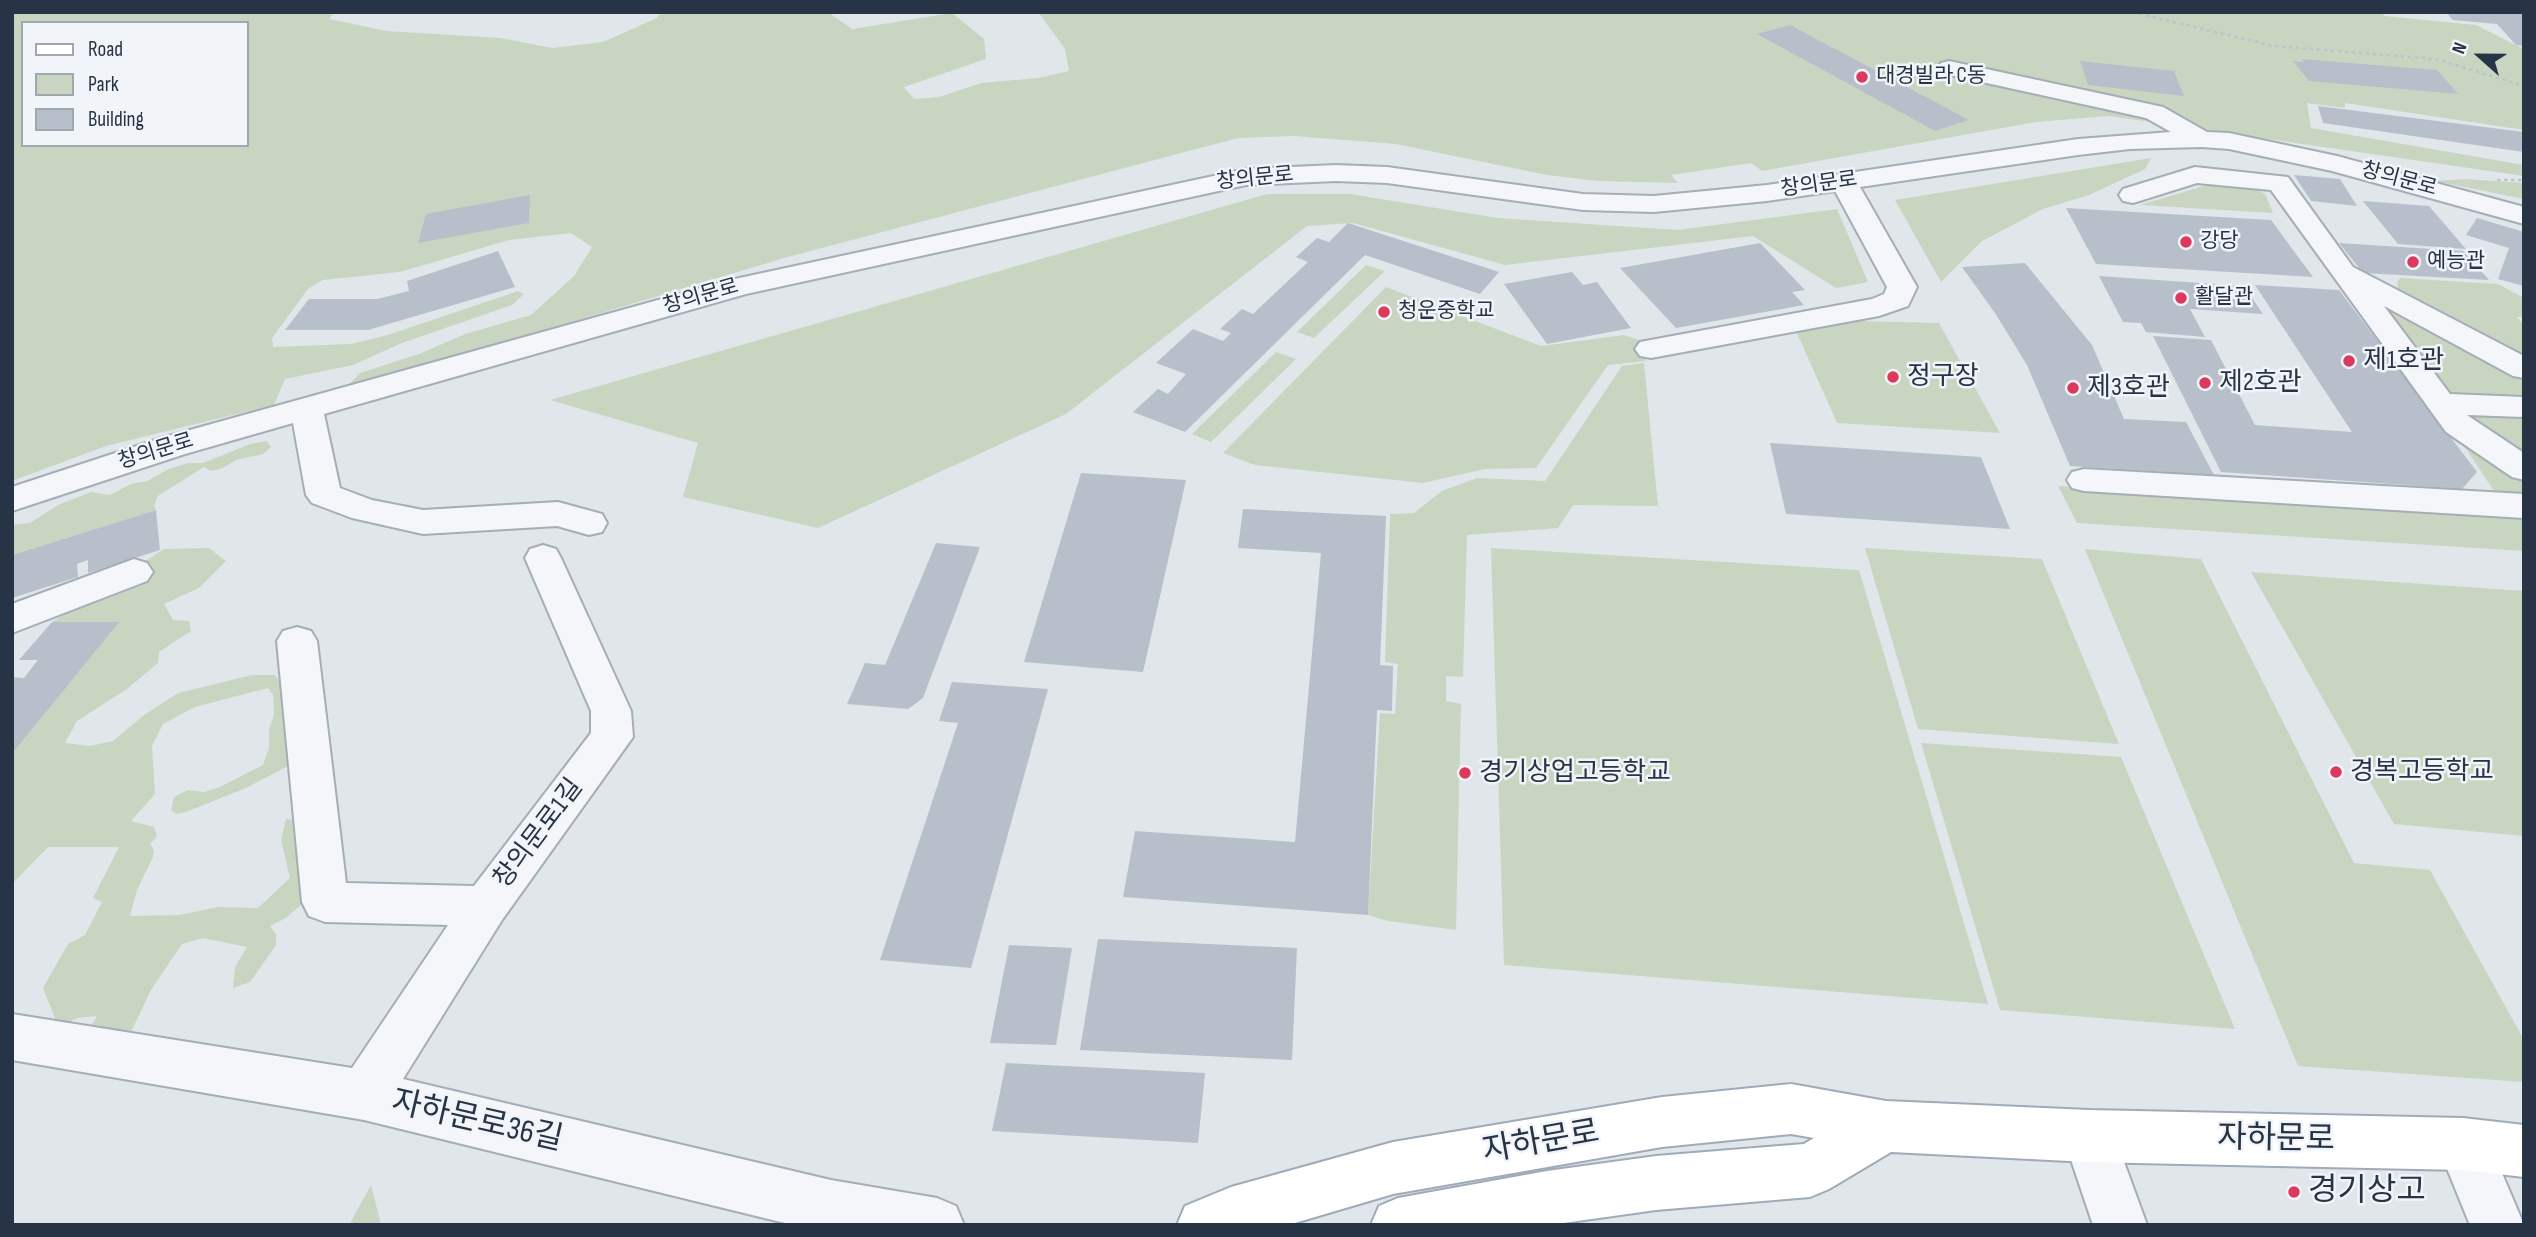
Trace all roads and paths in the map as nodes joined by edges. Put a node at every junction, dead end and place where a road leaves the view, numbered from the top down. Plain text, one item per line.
1 (2132, 12) edge
2 (1949, 68) dead end
3 (2524, 86) edge
4 (2202, 139) junction
5 (1844, 182) junction
6 (2133, 195) dead end
7 (2524, 216) edge
8 (2343, 274) junction
9 (1651, 349) dead end
10 (2524, 369) edge
11 (2440, 404) junction
12 (2524, 407) edge
13 (307, 409) junction
14 (2524, 469) edge
15 (2084, 480) dead end
16 (12, 499) edge
17 (2524, 506) edge
18 (589, 523) dead end
19 (543, 558) dead end
20 (134, 572) dead end
21 (12, 619) edge
22 (297, 641) dead end
23 (486, 906) junction
24 (12, 1037) edge
25 (364, 1095) junction
26 (1886, 1126) junction
27 (2089, 1136) junction
28 (2463, 1144) junction
29 (2524, 1151) edge
30 (937, 1225) edge
31 (1203, 1225) edge
32 (1398, 1225) edge
33 (2120, 1225) edge
34 (2498, 1225) edge

1 - 3 path
2 - 4 street
4 - 5 street, 창의문로
4 - 7 street, 창의문로
5 - 9 street
5 - 13 street, 창의문로
6 - 8 street
8 - 10 street
8 - 11 street
11 - 12 street
11 - 14 street
13 - 16 street, 창의문로
13 - 18 street
15 - 17 street
19 - 23 street, 창의문로1길
20 - 21 street
22 - 23 street
23 - 25 street, 창의문로1길
24 - 25 street, 자하문로36길
25 - 30 street, 자하문로36길
26 - 27 main road, 자하문로
26 - 31 main road, 자하문로
26 - 32 main road, 자하문로
27 - 28 main road, 자하문로
27 - 33 street
28 - 29 main road, 자하문로
28 - 34 street

